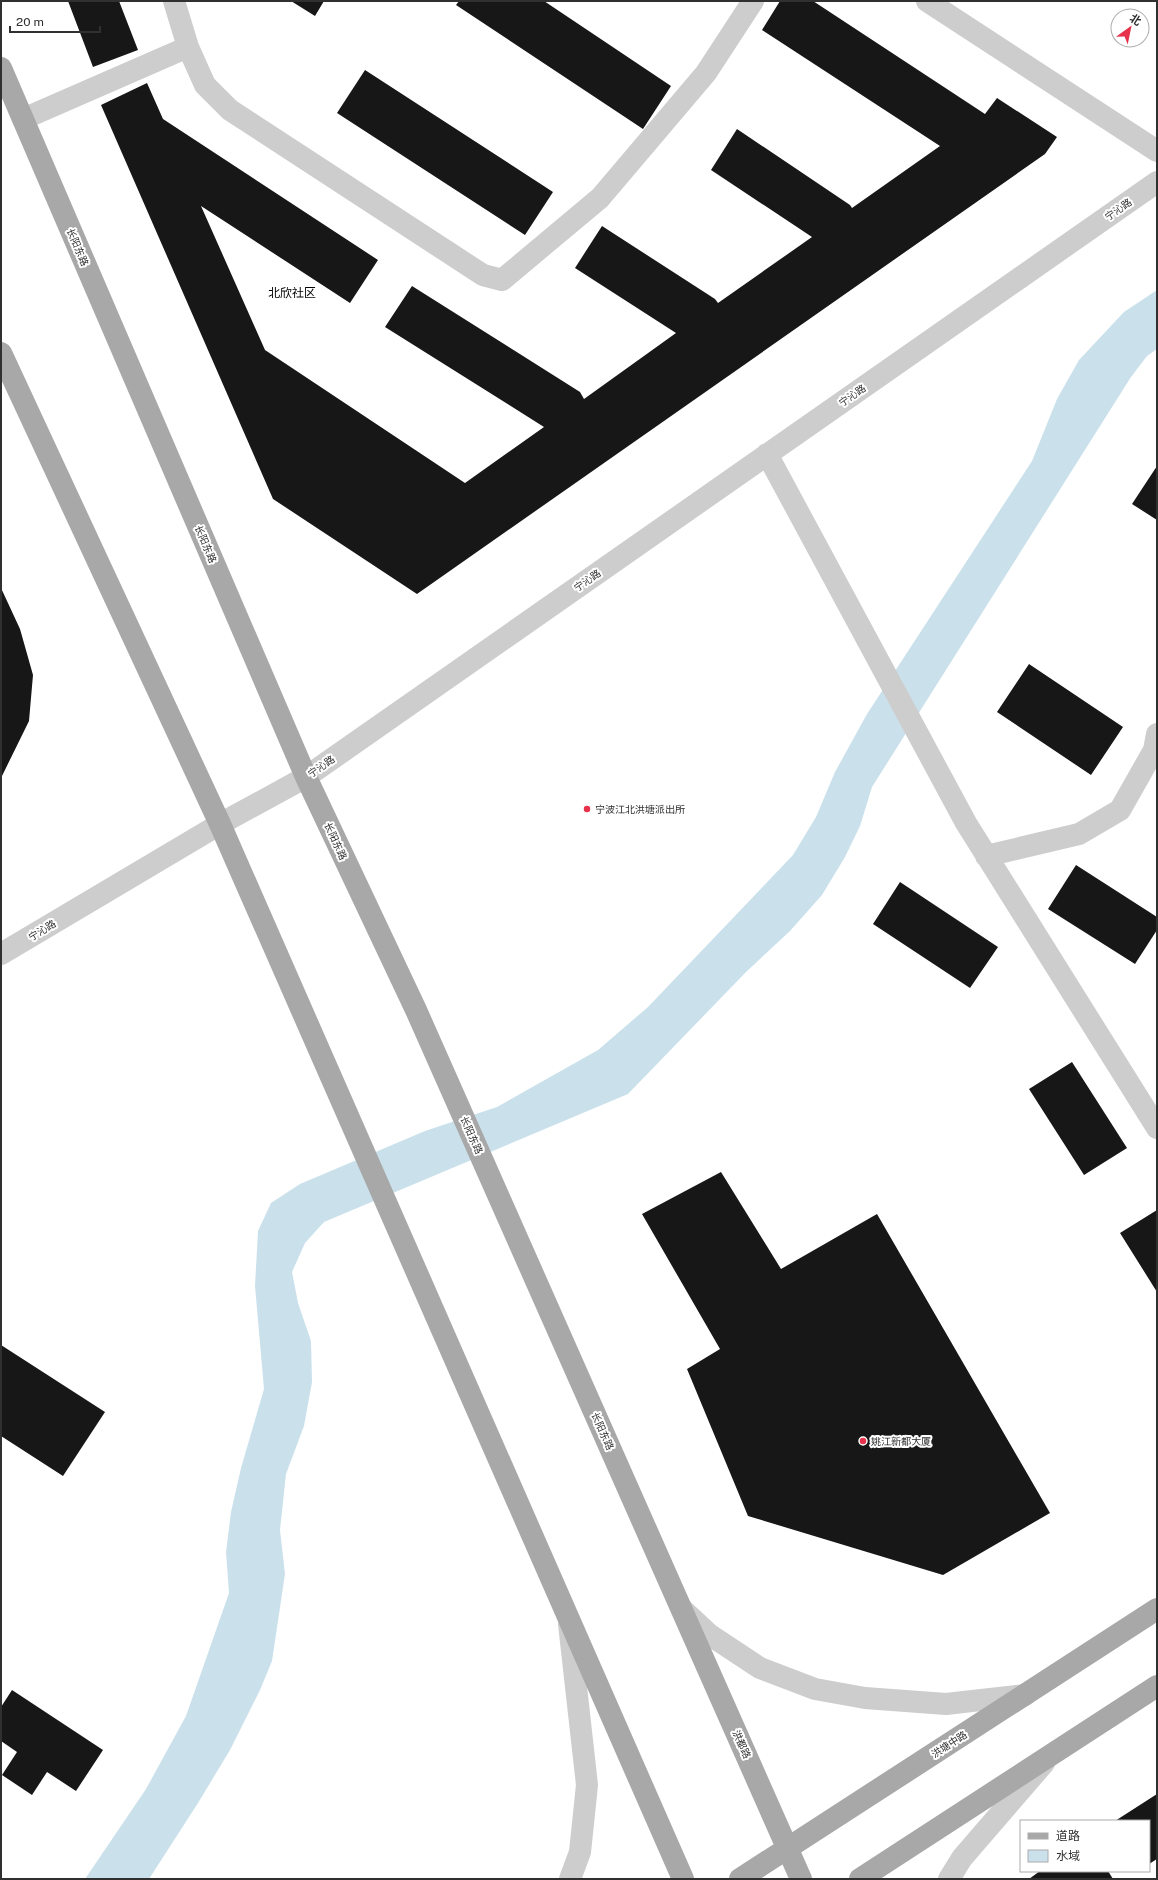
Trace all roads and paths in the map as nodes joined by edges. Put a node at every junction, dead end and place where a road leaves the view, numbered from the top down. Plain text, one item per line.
1 (174, 1) edge
2 (753, 1) edge
3 (927, 1) edge
4 (188, 47) junction
5 (1, 68) edge
6 (23, 119) junction
7 (1157, 151) edge
8 (1157, 182) edge
9 (1, 353) edge
10 (767, 454) junction
11 (1157, 734) edge
12 (306, 777) junction
13 (220, 824) junction
14 (986, 856) junction
15 (1, 954) edge
16 (1157, 1128) edge
17 (682, 1609) junction
18 (1157, 1609) edge
19 (568, 1617) junction
20 (1157, 1686) edge
21 (1025, 1695) junction
22 (1051, 1755) junction
23 (788, 1849) junction
24 (570, 1879) edge
25 (683, 1879) edge
26 (740, 1879) edge
27 (801, 1879) edge
28 (860, 1879) edge
29 (949, 1879) edge

1 - 4 street
2 - 4 street
3 - 7 street
4 - 6 street
5 - 6 main road, 长阳东路
6 - 12 main road, 长阳东路
8 - 10 street, 宁沁路
9 - 13 main road
10 - 12 street, 宁沁路
10 - 14 street
11 - 14 street
12 - 13 street, 宁沁路
12 - 17 main road, 长阳东路
13 - 15 street, 宁沁路
13 - 19 main road
14 - 16 street
17 - 21 street
17 - 23 main road, 洪都路
18 - 21 main road, 洪塘中路
19 - 24 street
19 - 25 main road
20 - 22 main road
21 - 23 main road, 洪塘中路
22 - 28 main road
22 - 29 street
23 - 26 main road, 洪塘中路
23 - 27 main road, 洪都路

